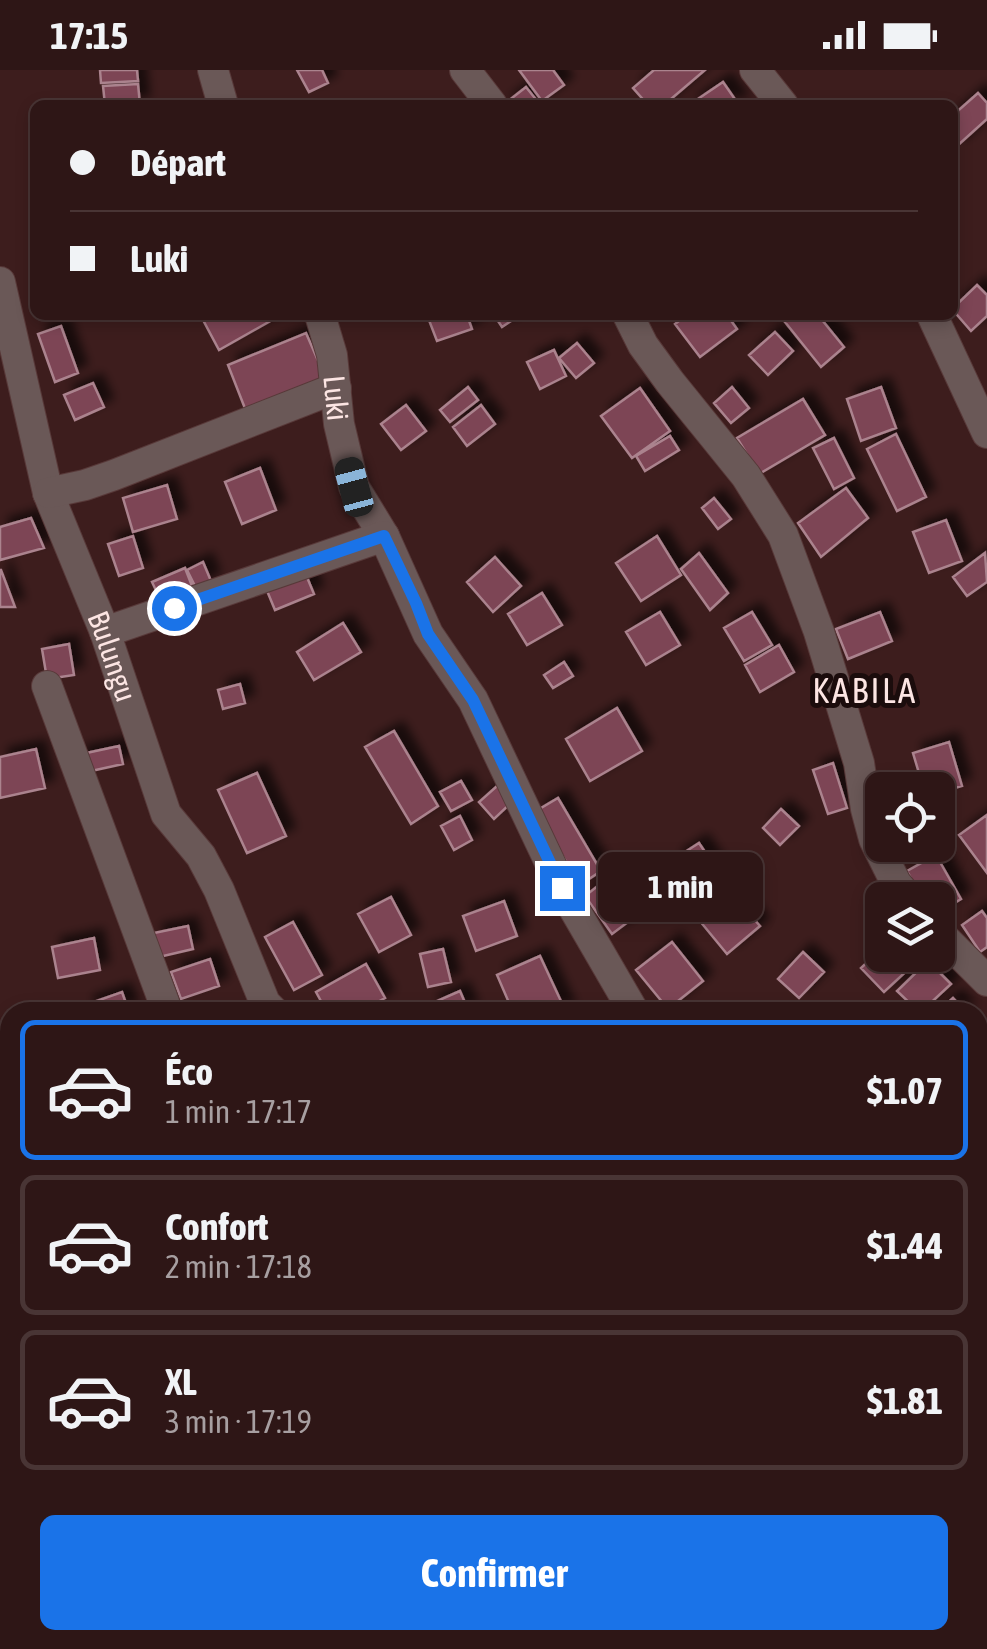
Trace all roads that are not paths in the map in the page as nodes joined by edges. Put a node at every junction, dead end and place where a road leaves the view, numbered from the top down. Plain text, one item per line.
1 (213, 70) edge
2 (465, 70) edge
3 (754, 70) edge
4 (221, 100) edge
5 (488, 100) edge
6 (779, 100) edge
7 (0, 282) edge
8 (322, 320) edge
9 (631, 320) edge
10 (934, 320) edge
11 (336, 388) junction
12 (987, 433) edge
13 (48, 493) junction
14 (384, 536) junction
15 (104, 632) junction
16 (47, 686) dead end
17 (896, 882) edge
18 (955, 949) edge
19 (987, 981) edge
20 (164, 1002) edge
21 (265, 1002) edge
22 (628, 1002) edge

1 - 4 street
2 - 5 street
3 - 6 street
7 - 13 street, Bulungu
8 - 11 street, Luki
9 - 17 street
10 - 12 street
11 - 13 street
11 - 14 street, Luki
13 - 15 street, Bulungu
14 - 15 street
14 - 22 street, Luki
15 - 21 street, Bulungu
16 - 20 street
18 - 19 street

